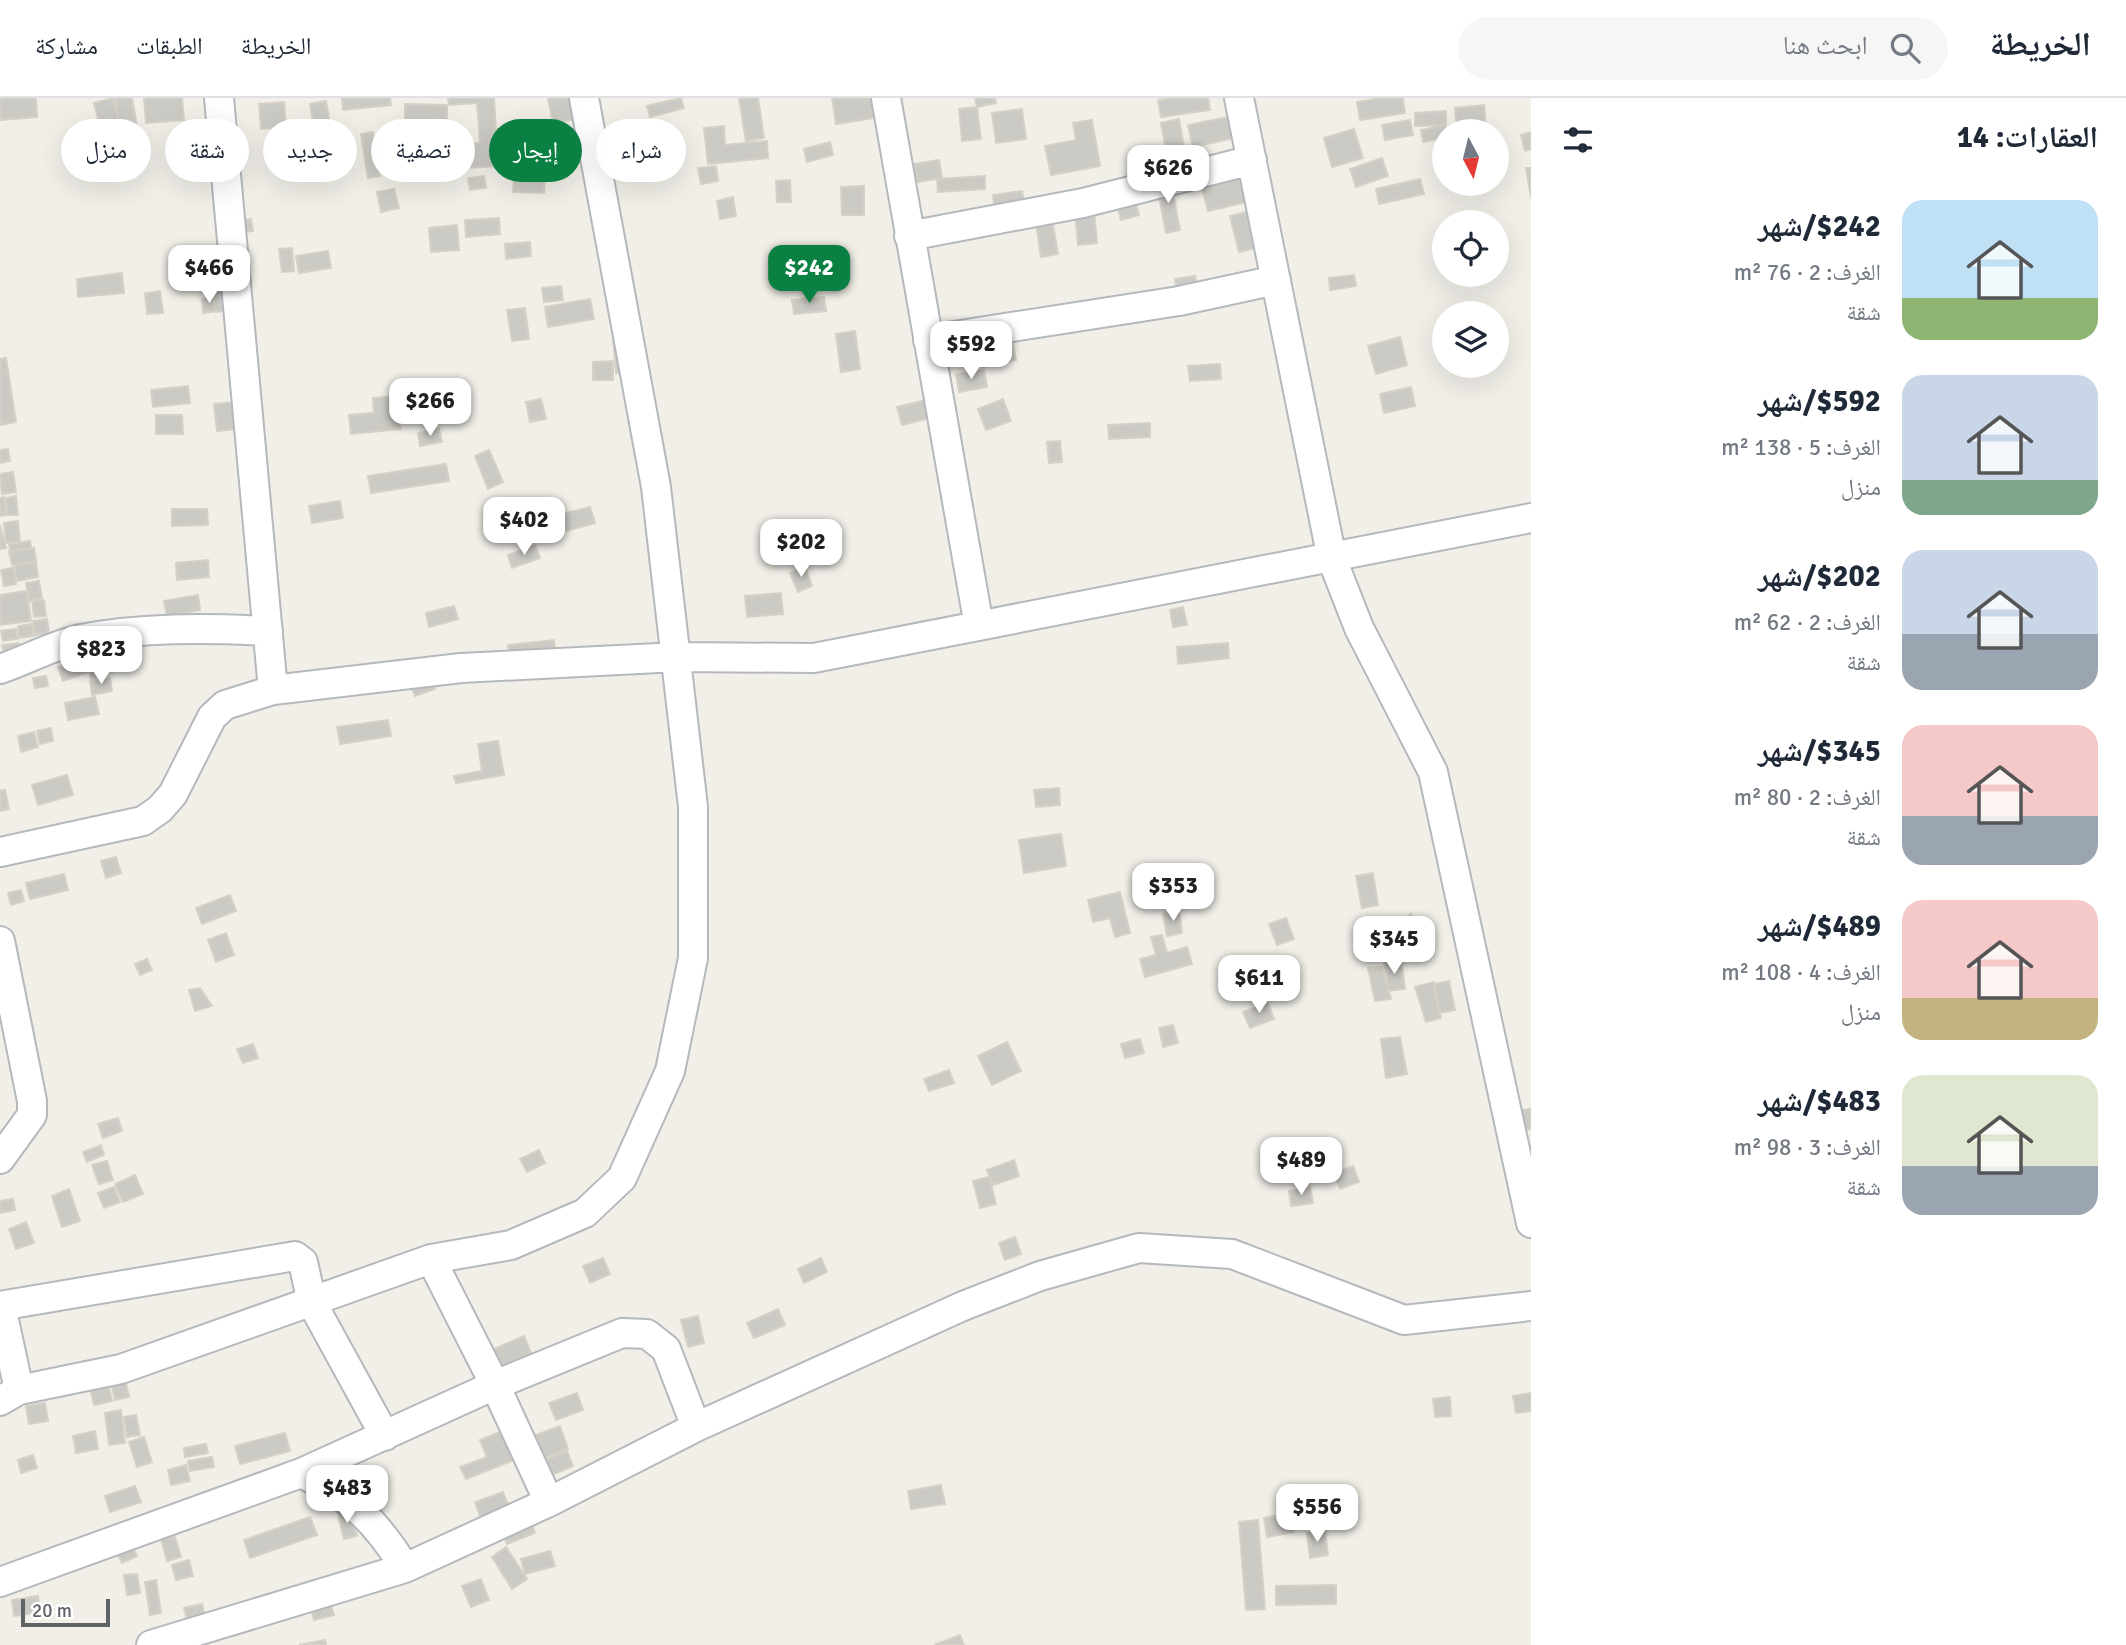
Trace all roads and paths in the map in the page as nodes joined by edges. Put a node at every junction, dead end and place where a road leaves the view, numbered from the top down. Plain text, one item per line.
1 (219, 98) edge
2 (584, 98) edge
3 (886, 98) edge
4 (1239, 98) edge
5 (1252, 160) junction
6 (909, 236) junction
7 (1276, 280) junction
8 (929, 340) junction
9 (1531, 518) edge
10 (1332, 559) junction
11 (979, 626) junction
12 (268, 631) junction
13 (678, 657) junction
14 (0, 669) edge
15 (273, 690) junction
16 (0, 852) edge
17 (0, 941) edge
18 (0, 1159) edge
19 (1531, 1223) edge
20 (431, 1259) junction
21 (312, 1303) junction
22 (0, 1306) edge
23 (1531, 1306) edge
24 (495, 1385) junction
25 (10, 1395) edge
26 (696, 1427) junction
27 (385, 1436) junction
28 (301, 1473) junction
29 (549, 1502) junction
30 (405, 1568) junction
31 (0, 1582) edge
32 (151, 1645) edge

1 - 12 street
2 - 13 street
3 - 6 street
4 - 5 street
5 - 6 street
5 - 7 street
6 - 8 street
7 - 8 street
7 - 10 street
8 - 11 street
9 - 10 street
10 - 11 street
10 - 19 street
11 - 13 street
12 - 14 street
12 - 15 street
13 - 15 street
13 - 20 street
15 - 16 street
17 - 18 street
20 - 21 street
20 - 24 street
21 - 22 street
21 - 25 street
21 - 27 street
22 - 25 street
23 - 26 street
24 - 26 street
24 - 27 street
24 - 29 street
26 - 29 street
27 - 28 street
28 - 30 street
28 - 31 street
29 - 30 street
30 - 32 street

